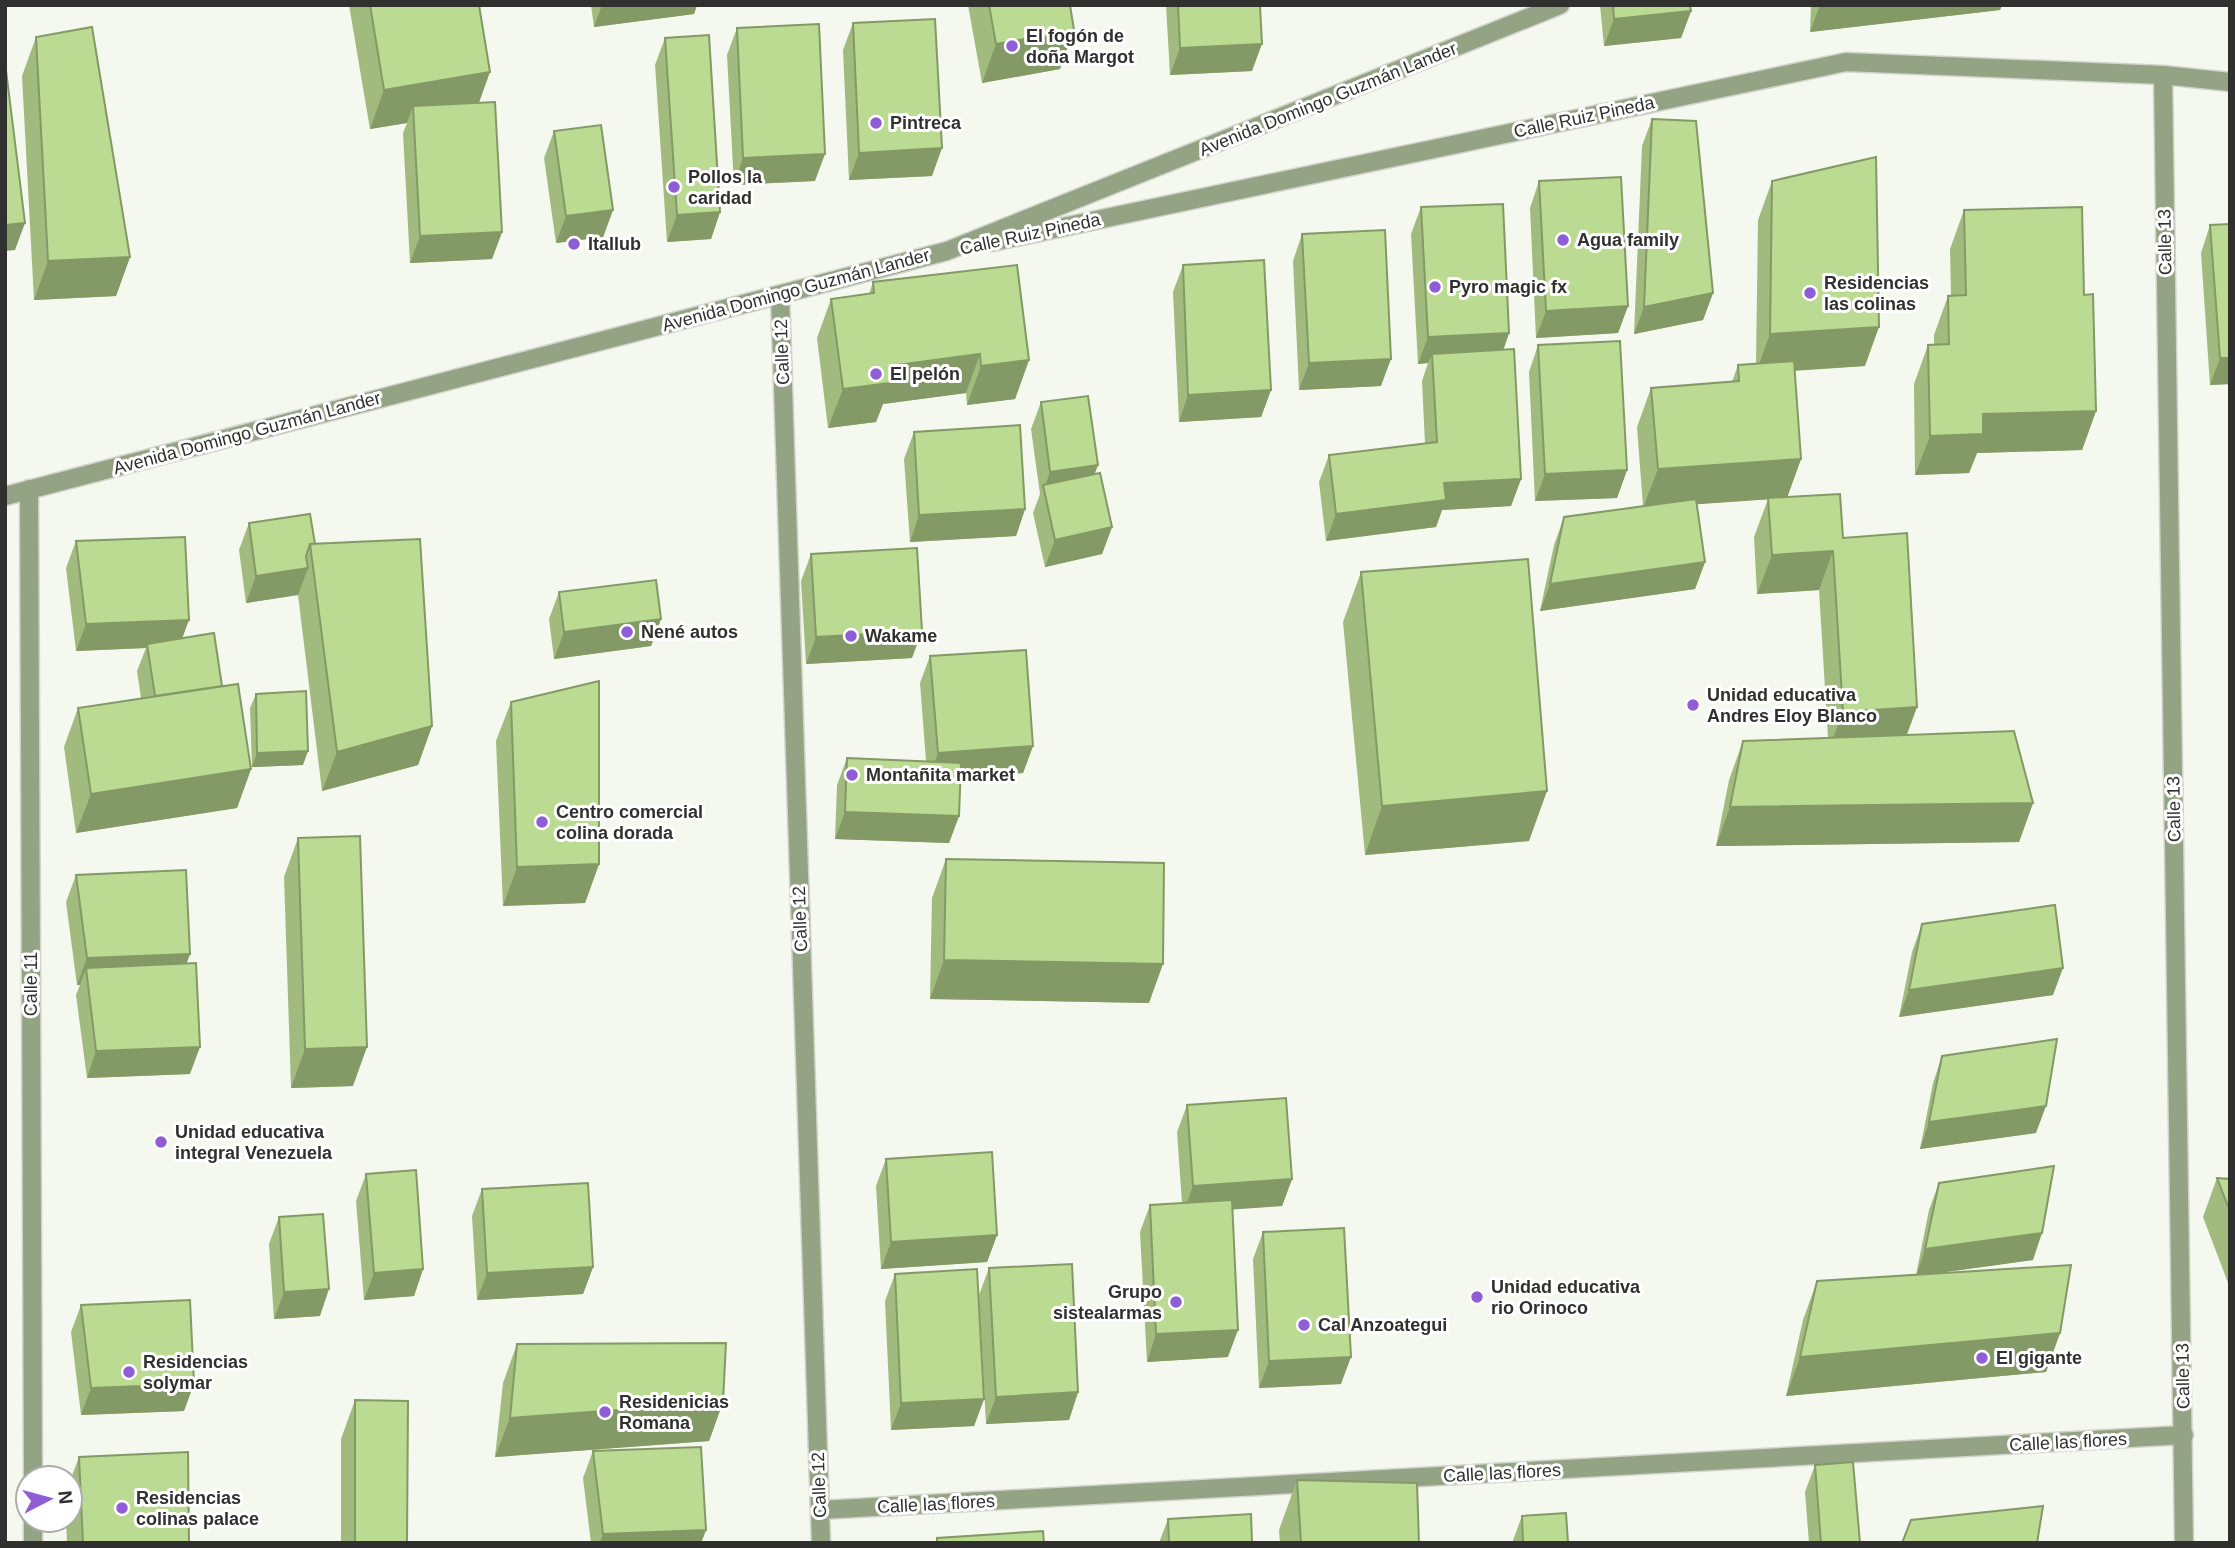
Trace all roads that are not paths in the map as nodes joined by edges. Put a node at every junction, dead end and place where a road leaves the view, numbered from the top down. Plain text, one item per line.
1 (1560, 5) edge
2 (2163, 75) junction
3 (2230, 82) edge
4 (947, 251) junction
5 (780, 295) junction
6 (29, 489) junction
7 (5, 496) edge
8 (2184, 1435) junction
9 (33, 1464) edge
10 (820, 1510) junction
11 (821, 1543) edge
12 (2183, 1543) edge

1 - 4 street, Avenida Domingo Guzmán Lander
2 - 3 street, Calle Ruiz Pineda
2 - 4 street, Calle Ruiz Pineda
2 - 8 street, Calle 13
4 - 5 street, Avenida Domingo Guzmán Lander
5 - 6 street, Avenida Domingo Guzmán Lander
5 - 10 street, Calle 12
6 - 7 street, Avenida Domingo Guzmán Lander
6 - 9 street, Calle 11
8 - 10 street, Calle las flores
8 - 12 street, Calle 13
10 - 11 street, Calle 12

